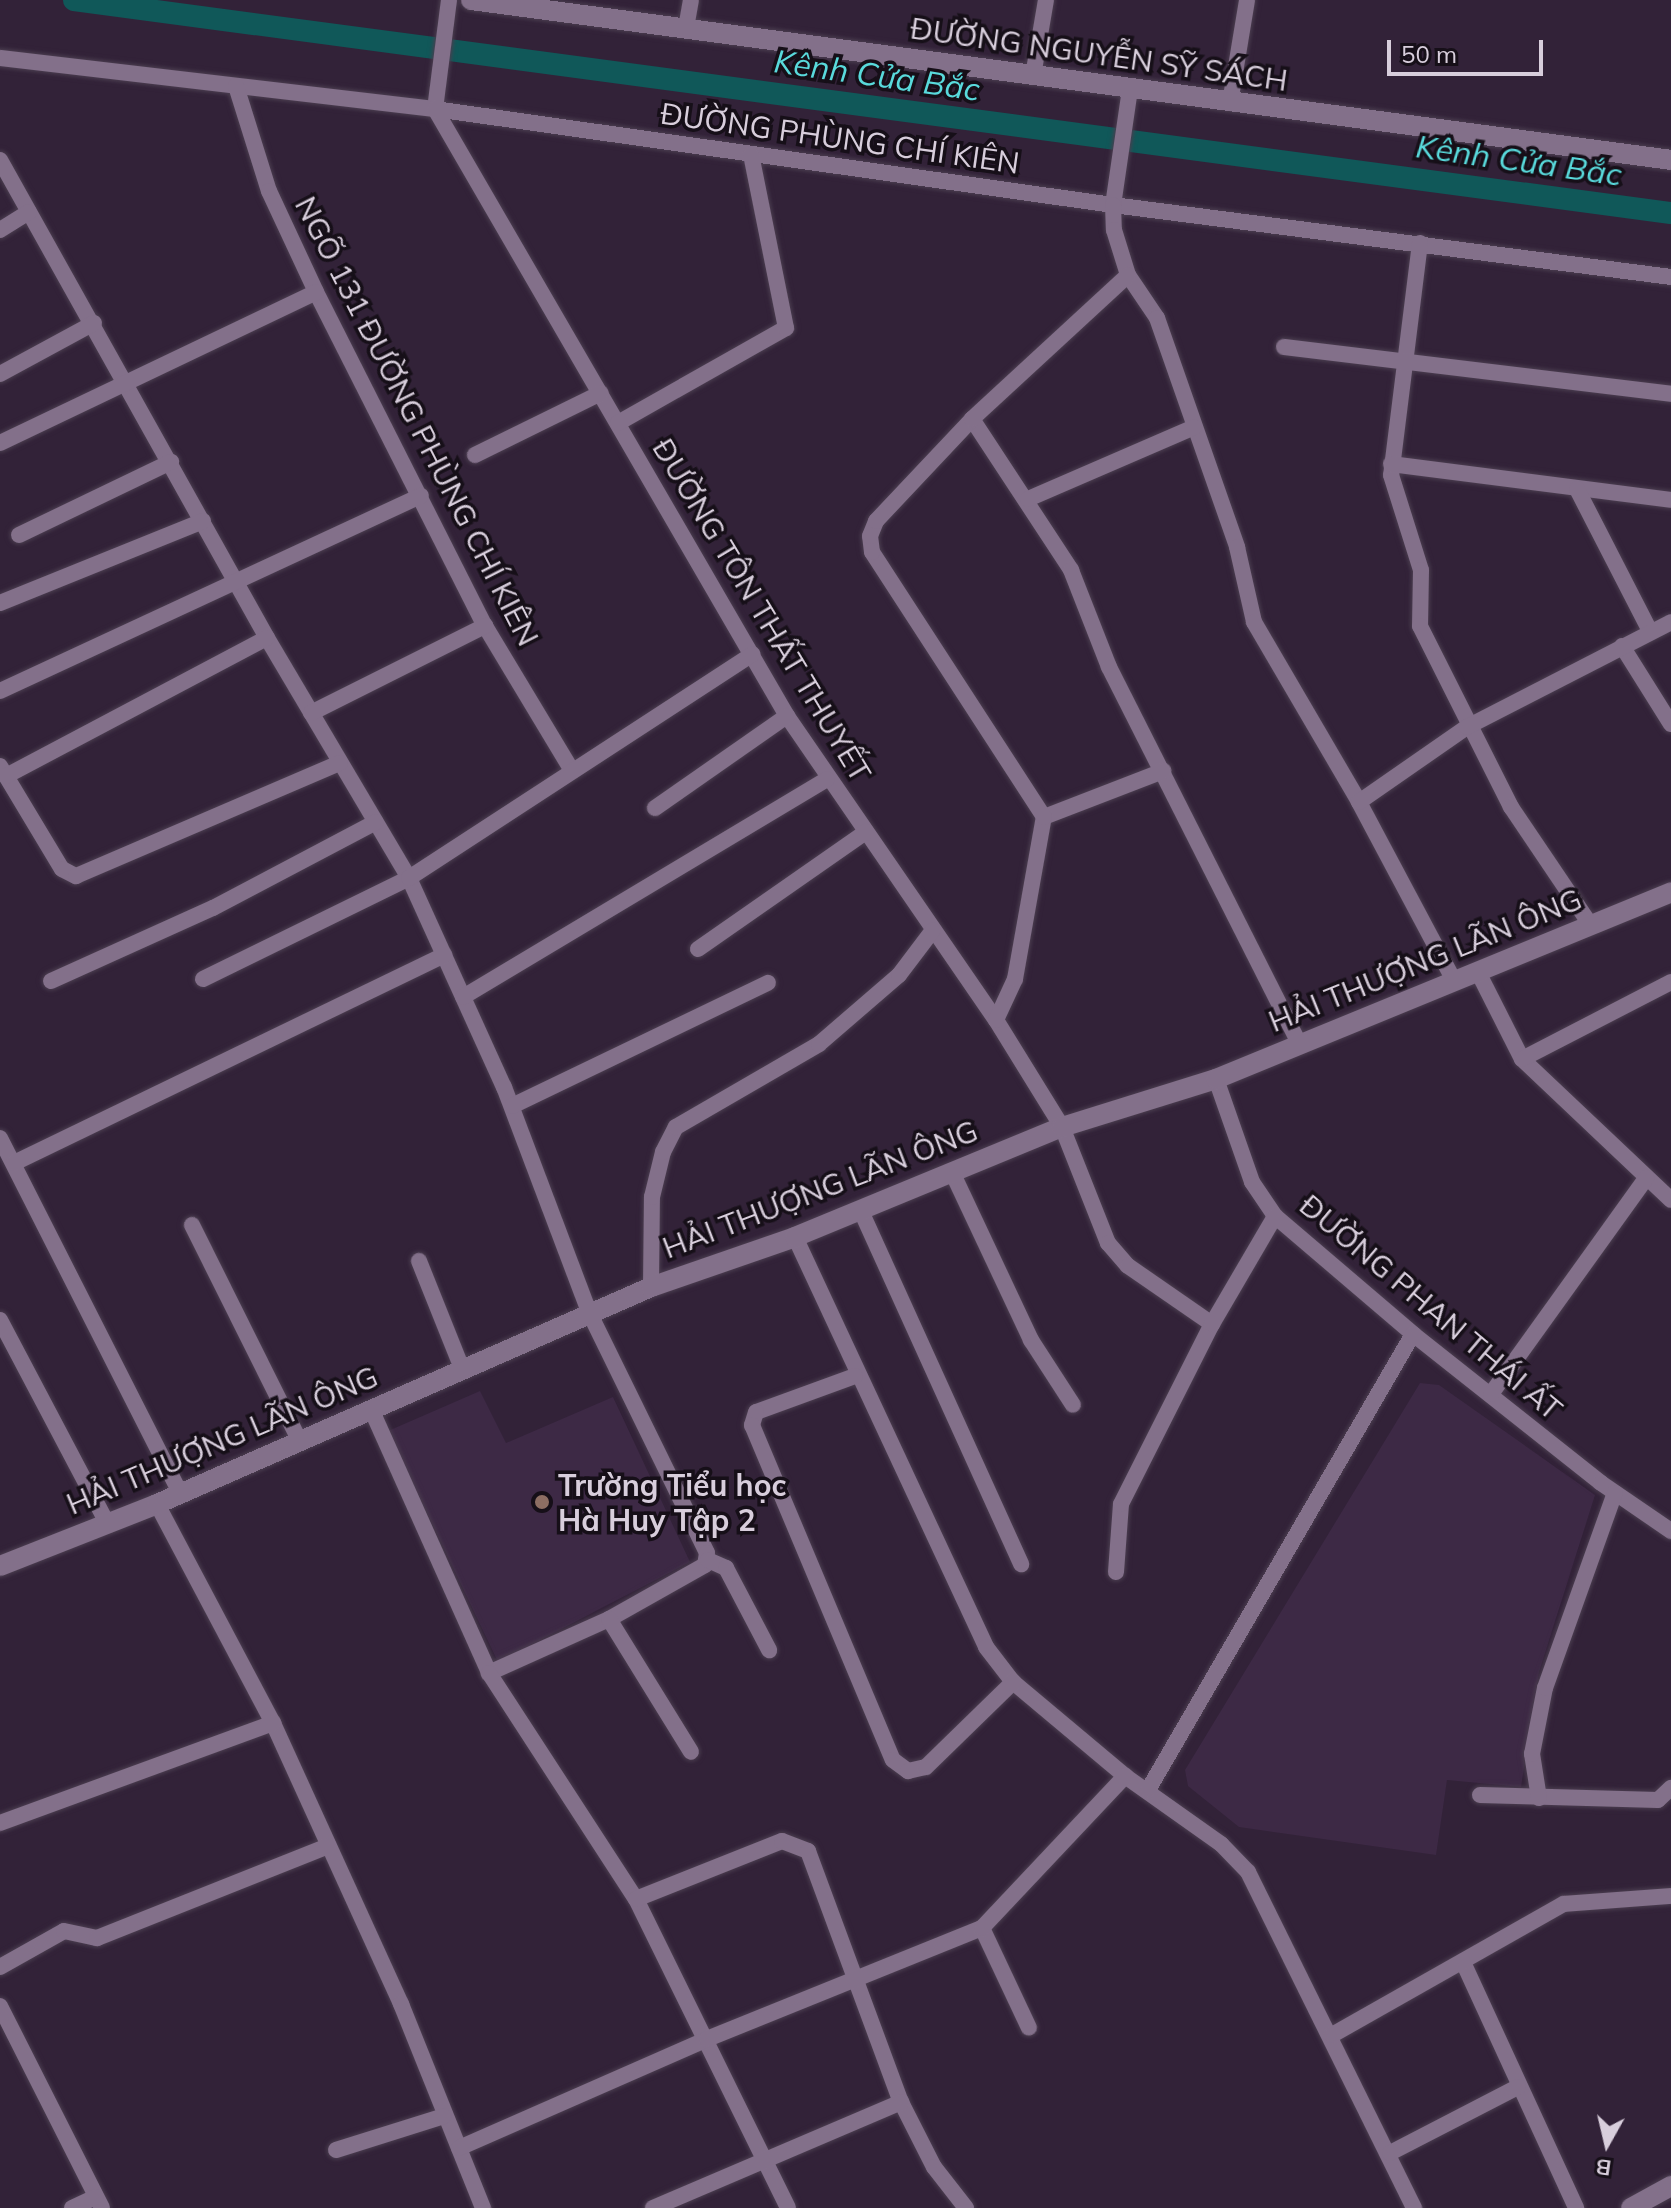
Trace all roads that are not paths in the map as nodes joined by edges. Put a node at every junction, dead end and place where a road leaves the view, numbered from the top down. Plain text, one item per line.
1 (449, 0) edge
2 (471, 0) edge
3 (691, 0) edge
4 (1046, 0) edge
5 (1247, 0) edge
6 (686, 28) junction
7 (0, 58) edge
8 (1033, 76) junction
9 (236, 86) junction
10 (1130, 89) junction
11 (1230, 103) junction
12 (435, 109) junction
13 (751, 154) junction
14 (0, 160) edge
15 (1671, 160) edge
16 (1113, 205) junction
17 (29, 212) junction
18 (0, 230) edge
19 (1420, 243) junction
20 (1128, 275) junction
21 (1671, 277) edge
22 (316, 292) junction
23 (94, 323) junction
24 (1284, 347) dead end
25 (1408, 364) junction
26 (0, 374) edge
27 (127, 382) junction
28 (601, 393) junction
29 (1671, 394) edge
30 (972, 419) junction
31 (618, 423) junction
32 (1194, 427) junction
33 (0, 443) edge
34 (475, 455) dead end
35 (171, 462) junction
36 (1391, 464) junction
37 (1577, 489) junction
38 (421, 496) junction
39 (1028, 499) junction
40 (1671, 500) edge
41 (203, 521) junction
42 (19, 535) dead end
43 (237, 584) junction
44 (0, 603) edge
45 (1671, 622) edge
46 (485, 626) junction
47 (1650, 631) junction
48 (267, 638) junction
49 (1622, 646) junction
50 (752, 654) junction
51 (0, 691) edge
52 (311, 713) junction
53 (787, 716) junction
54 (1671, 724) edge
55 (1467, 727) junction
56 (340, 763) junction
57 (3, 771) edge
58 (572, 771) junction
59 (1163, 771) junction
60 (827, 779) junction
61 (1359, 802) junction
62 (655, 808) dead end
63 (1044, 817) junction
64 (376, 822) junction
65 (866, 832) junction
66 (409, 878) junction
67 (1671, 892) edge
68 (1590, 924) junction
69 (933, 930) junction
70 (698, 949) dead end
71 (444, 955) junction
72 (1478, 972) junction
73 (203, 979) dead end
74 (51, 981) dead end
75 (1454, 981) junction
76 (1671, 982) edge
77 (768, 983) dead end
78 (463, 997) junction
79 (996, 1020) junction
80 (1299, 1043) junction
81 (1522, 1059) junction
82 (1216, 1079) junction
83 (512, 1106) junction
84 (1062, 1127) junction
85 (0, 1138) edge
86 (14, 1163) junction
87 (952, 1172) junction
88 (1646, 1178) junction
89 (1671, 1200) edge
90 (861, 1211) junction
91 (1275, 1216) junction
92 (192, 1225) dead end
93 (795, 1237) junction
94 (419, 1261) dead end
95 (651, 1287) junction
96 (590, 1314) junction
97 (0, 1320) edge
98 (1212, 1324) junction
99 (1413, 1334) junction
100 (463, 1371) junction
101 (855, 1376) junction
102 (1491, 1394) junction
103 (1073, 1405) dead end
104 (372, 1411) junction
105 (300, 1442) junction
106 (180, 1493) junction
107 (1615, 1493) junction
108 (157, 1504) junction
109 (106, 1521) junction
110 (1671, 1531) edge
111 (708, 1560) junction
112 (1021, 1564) dead end
113 (0, 1566) edge
114 (1116, 1572) dead end
115 (609, 1619) junction
116 (769, 1650) dead end
117 (489, 1673) junction
118 (1013, 1682) junction
119 (273, 1723) junction
120 (691, 1752) dead end
121 (1125, 1776) junction
122 (1671, 1788) edge
123 (1148, 1790) junction
124 (1480, 1795) dead end
125 (1539, 1798) junction
126 (0, 1823) edge
127 (328, 1846) junction
128 (1671, 1896) edge
129 (636, 1899) junction
130 (982, 1928) junction
131 (1463, 1962) junction
132 (0, 1967) edge
133 (857, 1980) junction
134 (0, 2006) edge
135 (1029, 2028) dead end
136 (1332, 2035) junction
137 (707, 2039) junction
138 (1518, 2087) junction
139 (901, 2102) junction
140 (444, 2116) junction
141 (459, 2148) junction
142 (336, 2150) dead end
143 (1390, 2153) junction
144 (765, 2158) junction
145 (1671, 2186) edge
146 (99, 2202) edge
147 (72, 2208) edge
148 (483, 2208) edge
149 (653, 2208) edge
150 (788, 2208) edge
151 (966, 2208) edge
152 (1414, 2208) edge
153 (1576, 2208) edge
154 (1631, 2208) edge

1 - 12 street
2 - 6 street, ĐƯỜNG NGUYỄN SỸ SÁCH
3 - 6 street
4 - 8 street
5 - 11 street
6 - 8 street, ĐƯỜNG NGUYỄN SỸ SÁCH
7 - 9 street, ĐƯỜNG PHÙNG CHÍ KIÊN
8 - 10 street, ĐƯỜNG NGUYỄN SỸ SÁCH
9 - 12 street, ĐƯỜNG PHÙNG CHÍ KIÊN
9 - 22 street, NGÕ 131 ĐƯỜNG PHÙNG CHÍ KIÊN
10 - 11 street, ĐƯỜNG NGUYỄN SỸ SÁCH
10 - 16 street
11 - 15 street, ĐƯỜNG NGUYỄN SỸ SÁCH
12 - 13 street, ĐƯỜNG PHÙNG CHÍ KIÊN
12 - 28 street, ĐƯỜNG TÔN THẤT THUYẾT
13 - 16 street, ĐƯỜNG PHÙNG CHÍ KIÊN
13 - 31 street
14 - 17 street
16 - 19 street, ĐƯỜNG PHÙNG CHÍ KIÊN
16 - 20 street
17 - 18 street
17 - 23 street
19 - 21 street, ĐƯỜNG PHÙNG CHÍ KIÊN
19 - 25 street
20 - 30 street
20 - 32 street
22 - 27 street
22 - 38 street, NGÕ 131 ĐƯỜNG PHÙNG CHÍ KIÊN
23 - 26 street
23 - 27 street
24 - 25 street
25 - 29 street
25 - 36 street
27 - 33 street
27 - 35 street
28 - 31 street, ĐƯỜNG TÔN THẤT THUYẾT
28 - 34 street
30 - 39 street
30 - 63 street
31 - 50 street, ĐƯỜNG TÔN THẤT THUYẾT
32 - 39 street
32 - 61 street
35 - 41 street
35 - 42 street
36 - 37 street
36 - 55 street
37 - 40 street
37 - 47 street
38 - 43 street
38 - 46 street, NGÕ 131 ĐƯỜNG PHÙNG CHÍ KIÊN
39 - 59 street
41 - 43 street
41 - 44 street
43 - 48 street
43 - 51 street
45 - 47 street
46 - 52 street
46 - 58 street, NGÕ 131 ĐƯỜNG PHÙNG CHÍ KIÊN
47 - 49 street
48 - 52 street
48 - 57 street
49 - 54 street
49 - 55 street
50 - 53 street, ĐƯỜNG TÔN THẤT THUYẾT
50 - 58 street
52 - 56 street
53 - 60 street, ĐƯỜNG TÔN THẤT THUYẾT
53 - 62 street
55 - 61 street
55 - 68 street
56 - 57 street
56 - 64 street
58 - 66 street
59 - 63 street
59 - 80 street
60 - 65 street, ĐƯỜNG TÔN THẤT THUYẾT
60 - 78 street
61 - 75 street
63 - 79 street
64 - 66 street
64 - 74 street
65 - 69 street, ĐƯỜNG TÔN THẤT THUYẾT
65 - 70 street
66 - 71 street
66 - 73 street
67 - 68 street, HẢI THƯỢNG LÃN ÔNG
68 - 72 street, HẢI THƯỢNG LÃN ÔNG
69 - 79 street, ĐƯỜNG TÔN THẤT THUYẾT
69 - 95 street
71 - 78 street
71 - 86 street
72 - 75 street, HẢI THƯỢNG LÃN ÔNG
72 - 81 street
75 - 80 street, HẢI THƯỢNG LÃN ÔNG
76 - 81 street
77 - 83 street
78 - 83 street
79 - 84 street, ĐƯỜNG TÔN THẤT THUYẾT
80 - 82 street, HẢI THƯỢNG LÃN ÔNG
81 - 88 street
82 - 84 street, HẢI THƯỢNG LÃN ÔNG
82 - 91 street, ĐƯỜNG PHAN THÁI ẤT
83 - 96 street
84 - 87 street, HẢI THƯỢNG LÃN ÔNG
84 - 98 street, ĐƯỜNG TÔN THẤT THUYẾT
85 - 86 street
86 - 106 street
87 - 90 street, HẢI THƯỢNG LÃN ÔNG
87 - 103 street
88 - 89 street
88 - 102 street
90 - 93 street, HẢI THƯỢNG LÃN ÔNG
90 - 112 street
91 - 98 street
91 - 99 street, ĐƯỜNG PHAN THÁI ẤT
92 - 105 street
93 - 95 street, HẢI THƯỢNG LÃN ÔNG
93 - 101 street
94 - 100 street
95 - 96 street, HẢI THƯỢNG LÃN ÔNG
96 - 100 street, HẢI THƯỢNG LÃN ÔNG
96 - 111 street
97 - 109 street
98 - 114 street
99 - 102 street, ĐƯỜNG PHAN THÁI ẤT
99 - 123 street
100 - 104 street, HẢI THƯỢNG LÃN ÔNG
101 - 118 street
101 - 118 street
102 - 107 street, ĐƯỜNG PHAN THÁI ẤT
104 - 105 street, HẢI THƯỢNG LÃN ÔNG
104 - 117 street
105 - 106 street, HẢI THƯỢNG LÃN ÔNG
106 - 108 street, HẢI THƯỢNG LÃN ÔNG
107 - 110 street, ĐƯỜNG PHAN THÁI ẤT
107 - 125 street
108 - 109 street, HẢI THƯỢNG LÃN ÔNG
108 - 119 street
109 - 113 street, HẢI THƯỢNG LÃN ÔNG
111 - 115 street
111 - 116 street
115 - 117 street
115 - 120 street
117 - 129 street
118 - 121 street
119 - 126 street
119 - 127 street
121 - 123 street
121 - 130 street
122 - 125 street
123 - 136 street
124 - 125 street
127 - 132 street
127 - 140 street
128 - 131 street
129 - 133 street
129 - 137 street
130 - 133 street
130 - 135 street
131 - 136 street
131 - 138 street
133 - 137 street
133 - 139 street
134 - 146 street
136 - 143 street
137 - 141 street
137 - 144 street
138 - 143 street
138 - 153 street
139 - 144 street
139 - 151 street
140 - 141 street
140 - 142 street
141 - 148 street
143 - 152 street
144 - 149 street
144 - 150 street
145 - 154 street
146 - 147 street

